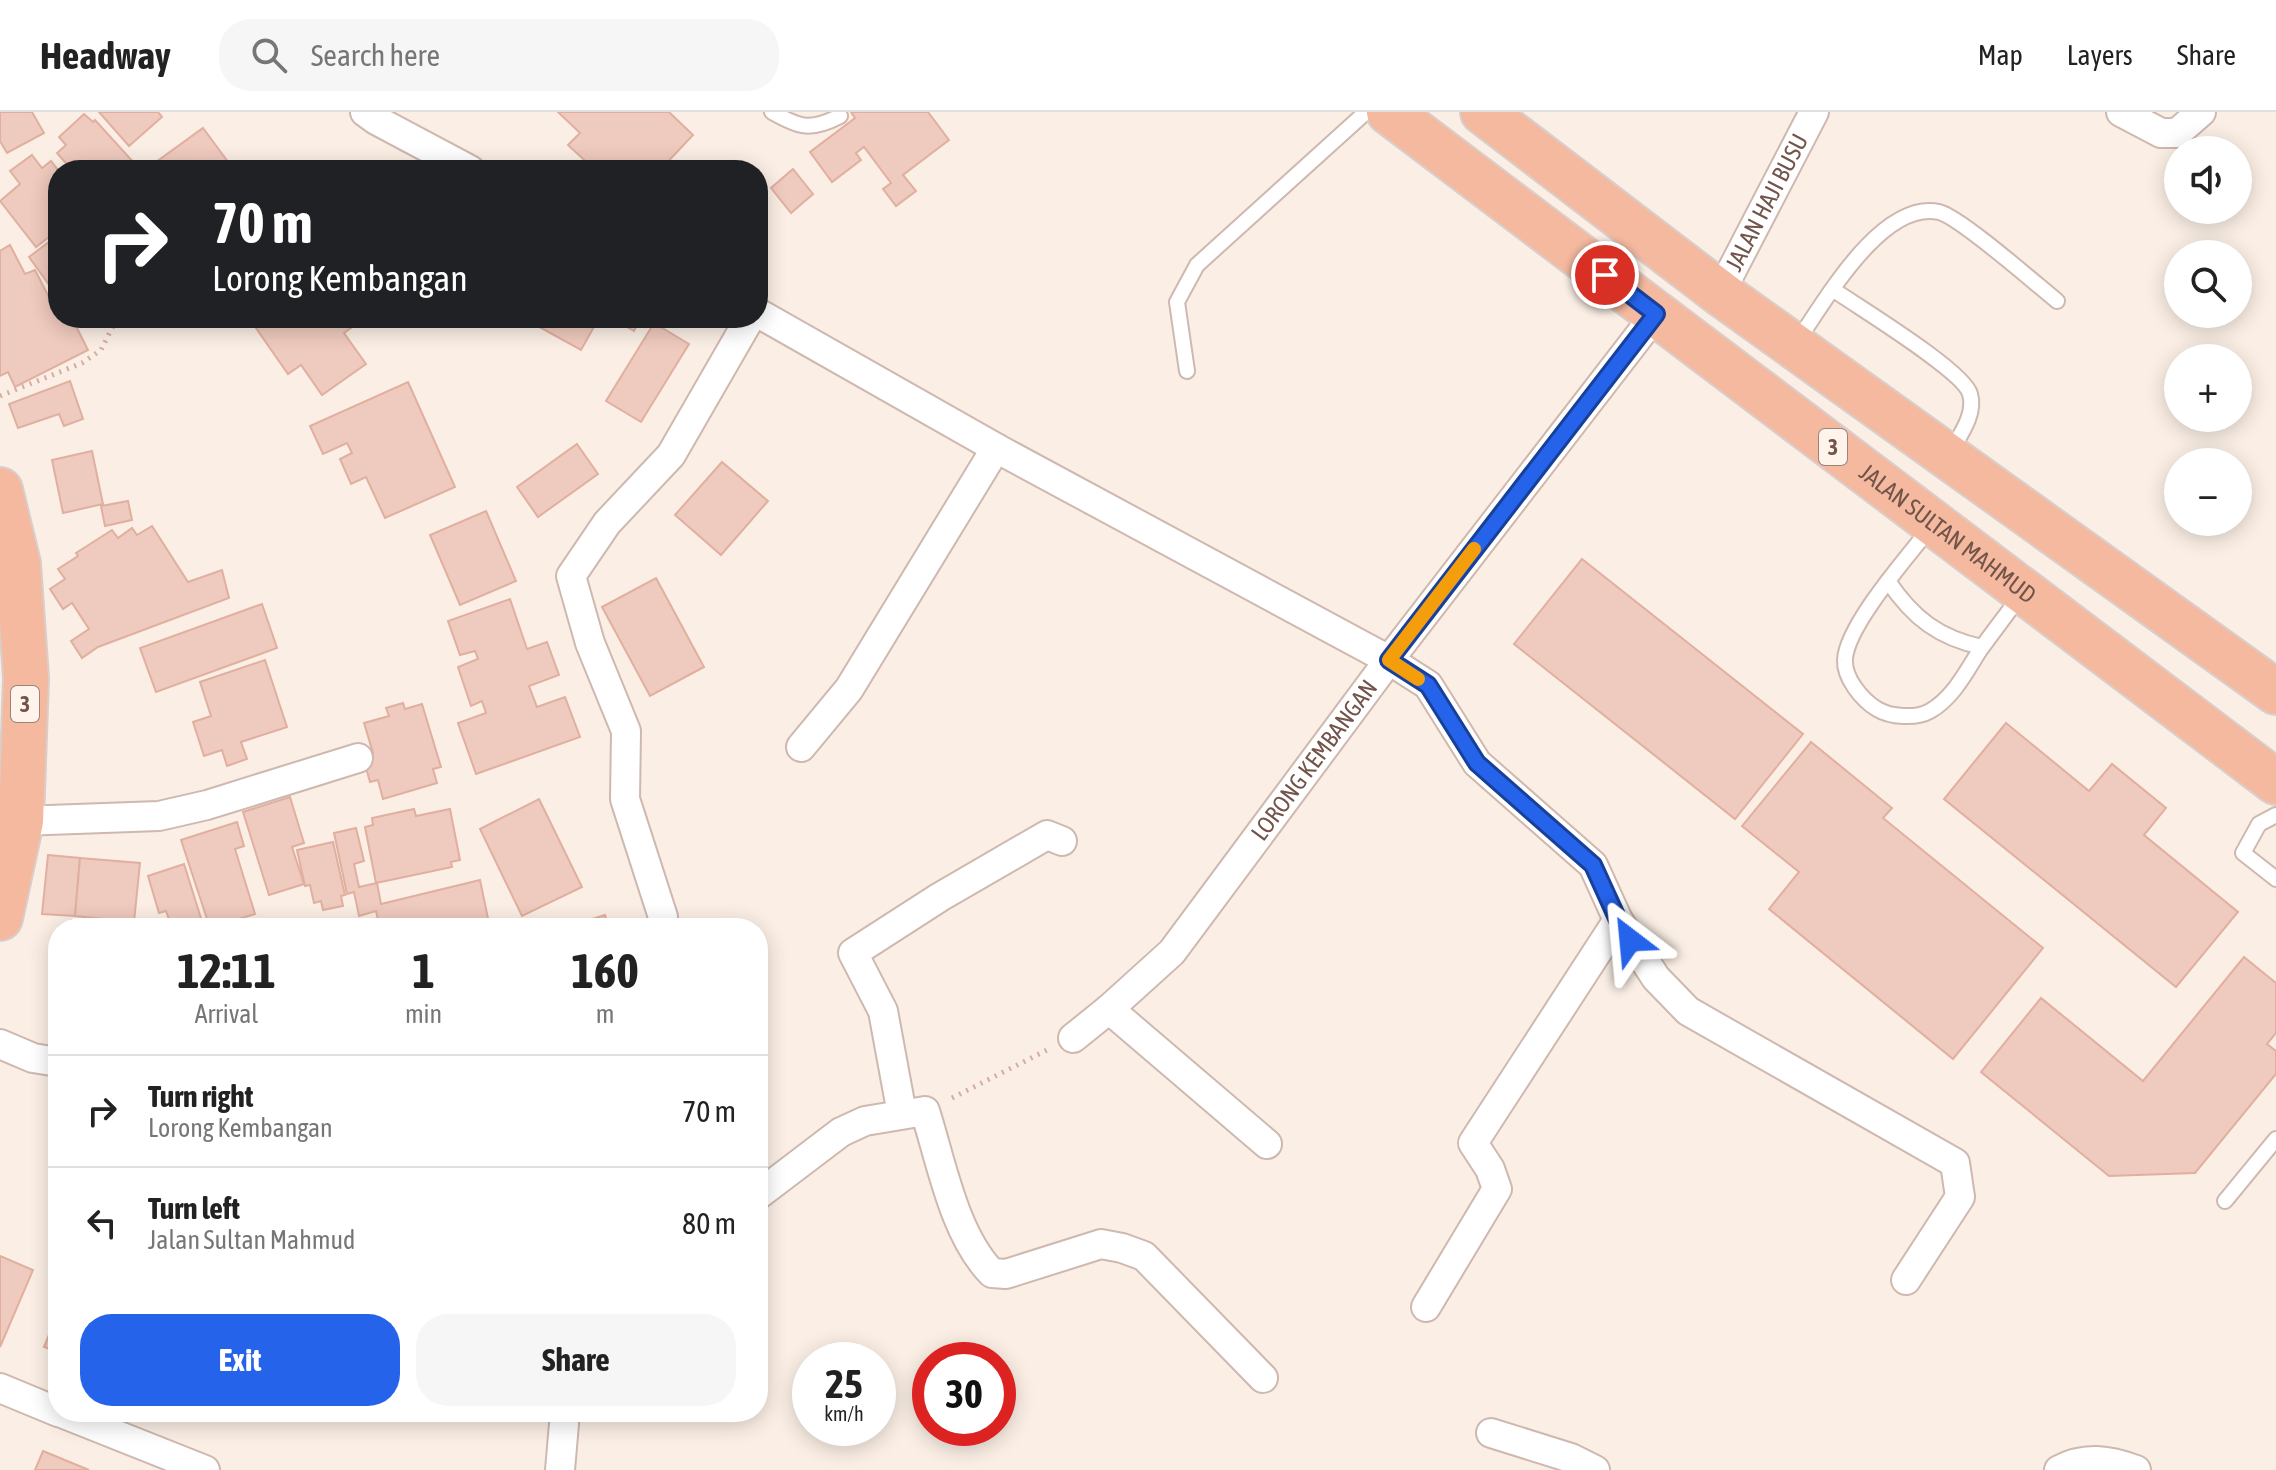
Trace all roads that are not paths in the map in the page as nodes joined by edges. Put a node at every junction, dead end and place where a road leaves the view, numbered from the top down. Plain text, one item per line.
1 (365, 112) edge
2 (772, 112) edge
3 (1366, 112) edge
4 (1389, 112) edge
5 (1483, 112) edge
6 (1814, 112) edge
7 (2121, 112) edge
8 (2201, 112) edge
9 (840, 116) dead end
10 (452, 160) edge
11 (1834, 290) junction
12 (1720, 293) junction
13 (2057, 301) dead end
14 (1656, 314) junction
15 (768, 319) edge
16 (744, 328) edge
17 (1793, 346) junction
18 (1187, 371) dead end
19 (996, 448) junction
20 (1948, 457) junction
21 (0, 490) edge
22 (1934, 523) junction
23 (1888, 581) junction
24 (2022, 592) junction
25 (1982, 647) junction
26 (1389, 660) junction
27 (2276, 692) edge
28 (801, 747) dead end
29 (358, 758) dead end
30 (2276, 782) edge
31 (2276, 815) edge
32 (21, 821) junction
33 (1062, 841) dead end
34 (2276, 879) edge
35 (0, 918) edge
36 (663, 918) edge
37 (1618, 920) junction
38 (1109, 1009) junction
39 (1073, 1038) road end
40 (0, 1044) edge
41 (48, 1060) edge
42 (914, 1112) junction
43 (2276, 1139) edge
44 (1267, 1144) dead end
45 (768, 1187) edge
46 (2225, 1201) dead end
47 (1906, 1280) dead end
48 (1426, 1307) dead end
49 (1263, 1378) dead end
50 (0, 1388) edge
51 (48, 1408) edge
52 (84, 1422) edge
53 (564, 1422) edge
54 (1491, 1433) dead end
55 (205, 1470) edge
56 (560, 1470) edge
57 (1595, 1470) edge
58 (2059, 1470) edge
59 (2136, 1470) edge

1 - 10 street
2 - 9 lane
3 - 18 lane
4 - 14 highway, JALAN SULTAN MAHMUD / 3
5 - 12 highway
6 - 12 street, JALAN HAJI BUSU
7 - 8 street
11 - 13 lane
11 - 17 lane
11 - 20 lane
12 - 17 highway
14 - 22 highway, JALAN SULTAN MAHMUD / 3
14 - 26 street, LORONG KEMBANGAN
15 - 19 street
16 - 36 street
17 - 20 highway
19 - 26 street
19 - 28 street
20 - 27 highway
21 - 32 highway, 3
22 - 23 lane
22 - 24 highway, JALAN SULTAN MAHMUD / 3
23 - 25 lane
23 - 25 lane
24 - 25 lane
24 - 30 highway, JALAN SULTAN MAHMUD / 3
26 - 37 street
26 - 38 street, LORONG KEMBANGAN
29 - 32 street
31 - 34 lane
32 - 35 highway, 3
33 - 42 street
37 - 47 street
37 - 48 street
38 - 39 street, LORONG KEMBANGAN
38 - 44 street
40 - 41 street
42 - 45 street
42 - 49 street
43 - 46 lane
50 - 51 street
52 - 55 street
53 - 56 street
54 - 57 street
58 - 59 street

